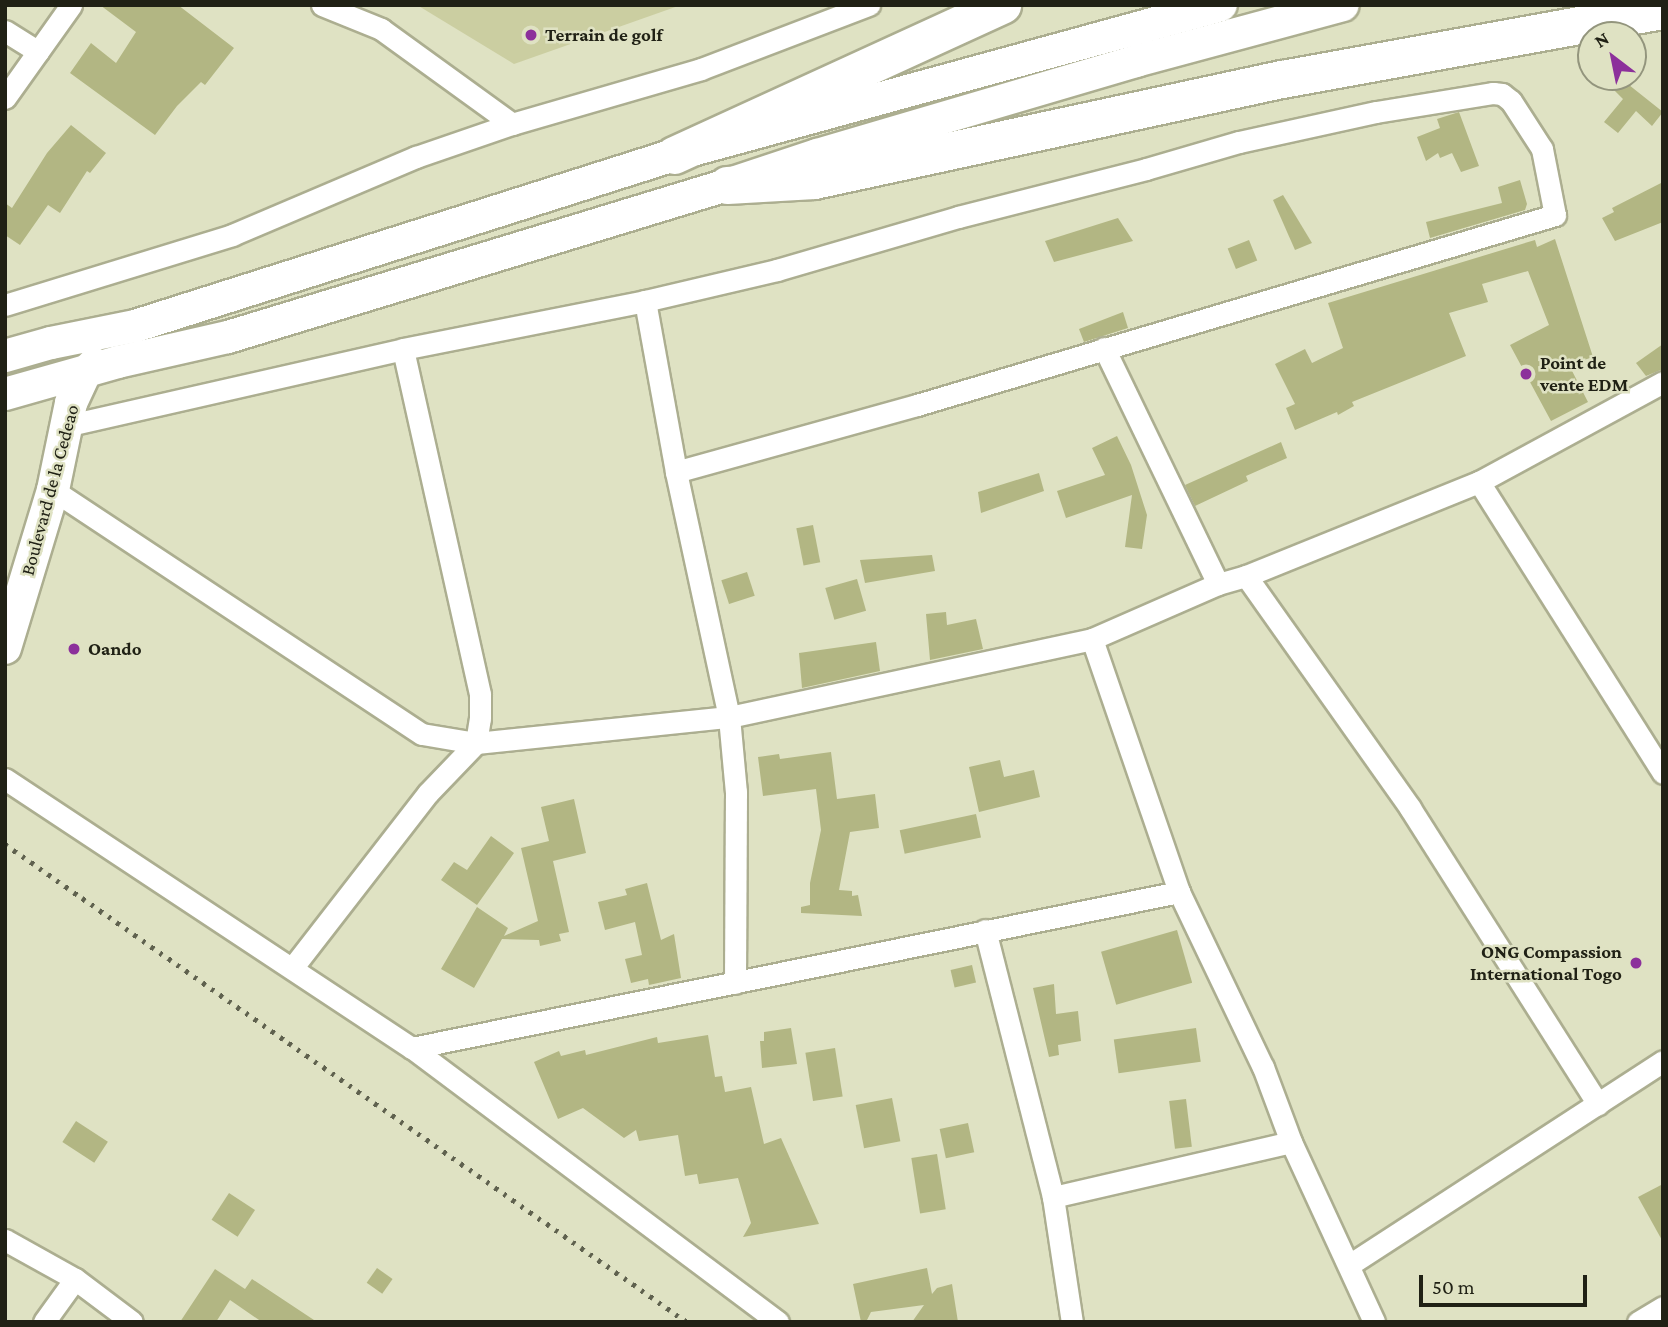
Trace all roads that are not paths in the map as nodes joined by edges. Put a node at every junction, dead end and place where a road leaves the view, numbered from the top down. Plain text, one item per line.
1 (71, 5) edge
2 (322, 5) edge
3 (869, 5) edge
4 (1002, 5) edge
5 (1221, 5) edge
6 (1343, 5) edge
7 (1663, 10) edge
8 (5, 31) edge
9 (38, 52) junction
10 (5, 98) edge
11 (512, 124) junction
12 (674, 155) junction
13 (727, 185) junction
14 (645, 301) junction
15 (5, 305) edge
16 (135, 327) junction
17 (51, 343) junction
18 (1104, 348) junction
19 (403, 349) junction
20 (5, 356) edge
21 (85, 373) junction
22 (1663, 382) edge
23 (5, 388) edge
24 (5, 394) edge
25 (65, 426) junction
26 (677, 472) junction
27 (1479, 482) junction
28 (53, 490) junction
29 (1246, 576) junction
30 (1218, 584) junction
31 (1092, 639) junction
32 (5, 648) edge
33 (729, 717) junction
34 (476, 743) junction
35 (1663, 773) edge
36 (5, 779) edge
37 (1179, 892) junction
38 (985, 930) junction
39 (293, 967) junction
40 (735, 983) junction
41 (412, 1048) junction
42 (1663, 1061) edge
43 (1598, 1104) junction
44 (1291, 1142) junction
45 (1053, 1197) junction
46 (5, 1240) edge
47 (1349, 1265) junction
48 (75, 1279) junction
49 (1663, 1307) edge
50 (44, 1322) edge
51 (132, 1322) edge
52 (778, 1322) edge
53 (1072, 1322) edge
54 (1374, 1322) edge
55 (1638, 1322) edge

1 - 9 street
2 - 11 street
3 - 11 street
4 - 12 highway
5 - 12 main road
6 - 13 main road
7 - 13 highway
8 - 9 street
9 - 10 street
11 - 15 street
12 - 16 main road
13 - 21 main road
14 - 18 street
14 - 19 street
14 - 26 street
16 - 17 main road
16 - 21 main road
17 - 20 main road
17 - 23 main road
18 - 26 street
18 - 30 street
19 - 25 street
19 - 34 street
21 - 24 main road
21 - 25 main road, Boulevard de la Cedeao
22 - 27 street
25 - 28 main road, Boulevard de la Cedeao
26 - 33 street
27 - 29 street
27 - 35 street
28 - 32 main road, Boulevard de la Cedeao
28 - 34 street
29 - 30 street
29 - 43 street
30 - 31 street
31 - 33 street
31 - 37 street
33 - 34 street
33 - 40 street
34 - 39 street
36 - 39 street
37 - 38 street
37 - 44 street
38 - 40 street
38 - 45 street
39 - 41 street
40 - 41 street
41 - 52 street
42 - 43 street
43 - 47 street
44 - 45 street
44 - 47 street
45 - 53 street
46 - 48 street
47 - 54 street
48 - 50 street
48 - 51 street
49 - 55 street

